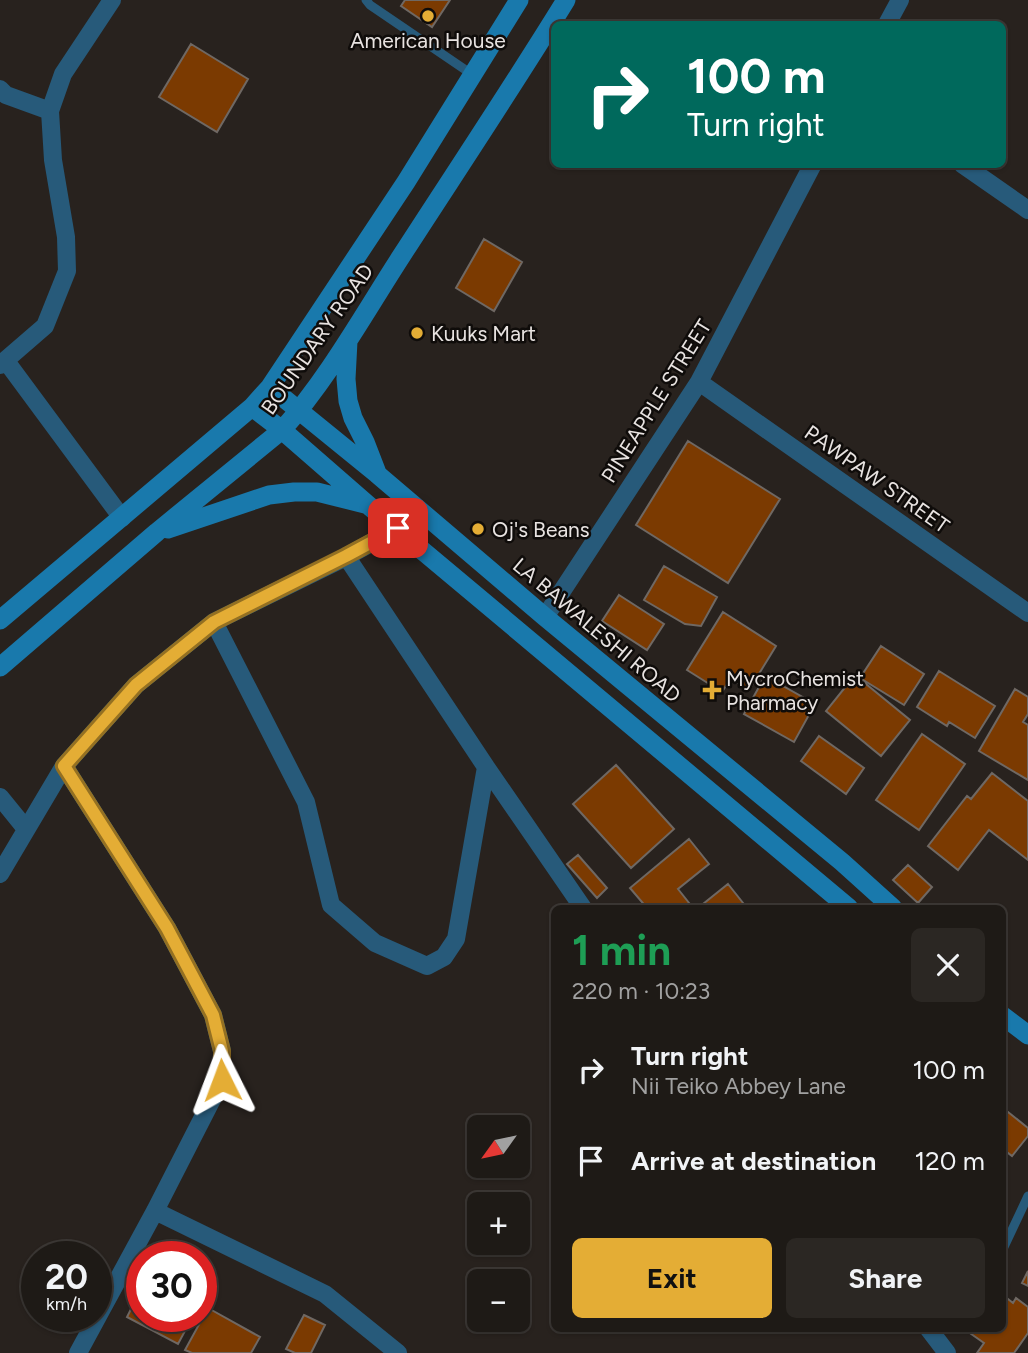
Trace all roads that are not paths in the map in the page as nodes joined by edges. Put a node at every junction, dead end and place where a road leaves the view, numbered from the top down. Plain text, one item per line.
1 (111, 0) edge
2 (366, 0) edge
3 (519, 0) edge
4 (566, 0) edge
5 (900, 0) edge
6 (553, 21) edge
7 (889, 21) edge
8 (551, 24) edge
9 (473, 75) junction
10 (2, 95) edge
11 (50, 111) junction
12 (811, 168) edge
13 (968, 168) edge
14 (1028, 210) edge
15 (348, 340) junction
16 (3, 363) edge
17 (699, 382) junction
18 (270, 387) junction
19 (252, 407) junction
20 (299, 411) junction
21 (282, 430) junction
22 (377, 474) junction
23 (368, 505) junction
24 (122, 518) junction
25 (398, 528) junction
26 (157, 532) junction
27 (346, 556) junction
28 (1028, 613) edge
29 (545, 617) junction
30 (0, 620) edge
31 (214, 622) junction
32 (0, 667) edge
33 (64, 766) junction
34 (486, 767) junction
35 (0, 797) edge
36 (26, 829) junction
37 (0, 874) edge
38 (581, 905) edge
39 (845, 905) edge
40 (890, 905) edge
41 (1006, 1018) edge
42 (1028, 1035) edge
43 (1028, 1196) edge
44 (155, 1211) junction
45 (1006, 1243) edge
46 (931, 1332) edge
47 (78, 1353) edge
48 (398, 1353) edge
49 (947, 1353) edge

1 - 11 street
2 - 9 lane
3 - 9 main road, BOUNDARY ROAD
4 - 6 main road, BOUNDARY ROAD
5 - 7 street
8 - 15 main road, BOUNDARY ROAD
9 - 18 main road, BOUNDARY ROAD
10 - 11 street
11 - 16 street
12 - 17 street, PINEAPPLE STREET
13 - 14 street
15 - 20 main road, BOUNDARY ROAD
15 - 22 main road
16 - 24 street
17 - 28 street, PAWPAW STREET
17 - 29 street, PINEAPPLE STREET
18 - 19 main road, BOUNDARY ROAD
18 - 20 main road, LA BAWALESHI ROAD
19 - 21 main road
19 - 24 main road, BOUNDARY ROAD
20 - 21 main road, BOUNDARY ROAD
20 - 22 main road, LA BAWALESHI ROAD
21 - 23 main road
21 - 26 main road, BOUNDARY ROAD
22 - 29 main road, LA BAWALESHI ROAD
23 - 25 main road
23 - 26 main road
24 - 30 main road, BOUNDARY ROAD
25 - 27 street
25 - 39 main road
26 - 32 main road, BOUNDARY ROAD
27 - 31 street
27 - 34 street
29 - 40 main road, LA BAWALESHI ROAD
31 - 33 street
31 - 34 street
33 - 36 street
33 - 44 street
34 - 38 street
35 - 36 street
36 - 37 street
41 - 42 main road
43 - 45 lane
44 - 47 street
44 - 48 street
46 - 49 street

